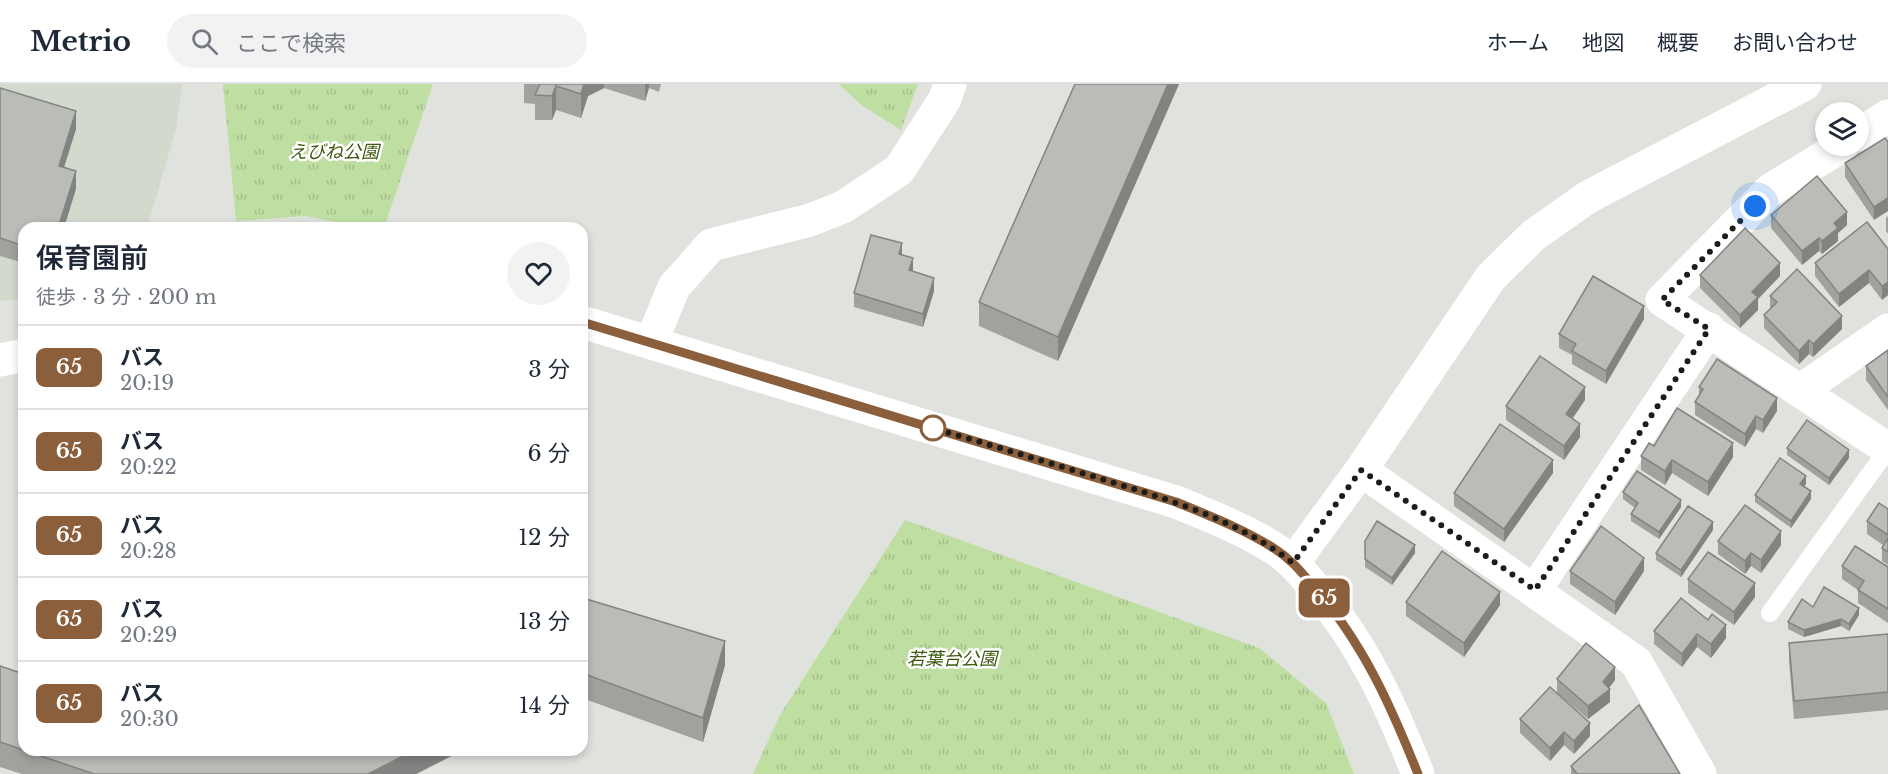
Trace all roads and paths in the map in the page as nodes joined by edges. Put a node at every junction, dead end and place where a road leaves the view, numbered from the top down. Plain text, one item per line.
1 (950, 84) edge
2 (1805, 84) edge
3 (1888, 116) edge
4 (1869, 128) edge
5 (1826, 156) edge
6 (588, 324) edge
7 (1709, 329) junction
8 (1888, 330) edge
9 (651, 343) junction
10 (18, 356) edge
11 (0, 360) edge
12 (1801, 390) junction
13 (1888, 449) edge
14 (1361, 470) junction
15 (1293, 563) junction
16 (1535, 590) junction
17 (1770, 613) dead end
18 (1418, 774) edge
19 (1700, 774) edge

1 - 9 street
2 - 14 street
3 - 4 street
5 - 7 street
6 - 9 street
7 - 12 street
7 - 16 street
8 - 12 street
9 - 15 street
10 - 11 street
12 - 13 street
13 - 17 lane
14 - 15 street
14 - 16 street
15 - 18 street
16 - 19 street

